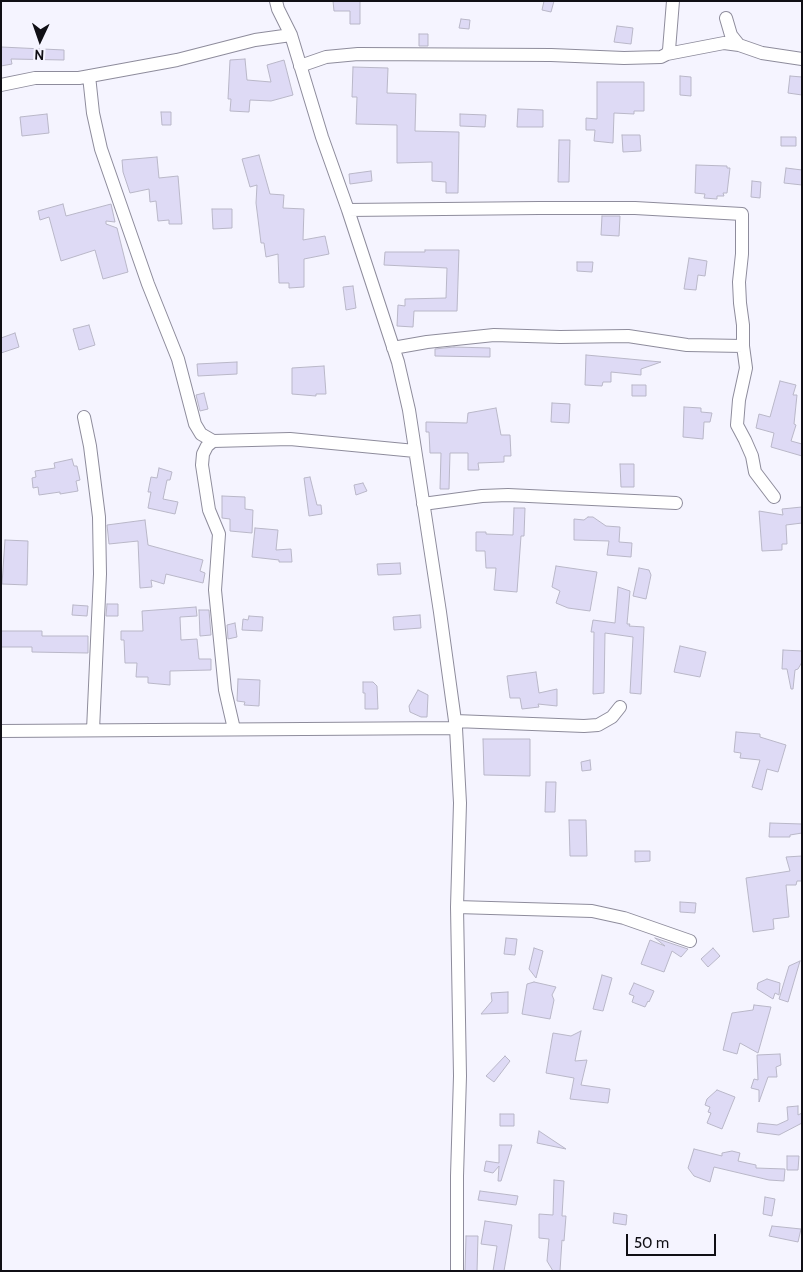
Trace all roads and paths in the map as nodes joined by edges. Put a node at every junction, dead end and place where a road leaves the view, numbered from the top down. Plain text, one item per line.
1 (276, 1) edge
2 (673, 1) edge
3 (726, 18) dead end
4 (291, 35) junction
5 (739, 45) junction
6 (667, 54) junction
7 (802, 59) edge
8 (300, 66) junction
9 (88, 76) junction
10 (1, 85) edge
11 (348, 210) junction
12 (743, 346) junction
13 (393, 348) junction
14 (84, 417) dead end
15 (213, 441) junction
16 (415, 450) junction
17 (774, 497) dead end
18 (676, 503) dead end
19 (423, 504) junction
20 (620, 706) dead end
21 (456, 724) junction
22 (234, 729) junction
23 (94, 730) junction
24 (1, 731) edge
25 (457, 907) junction
26 (690, 941) dead end
27 (457, 1271) edge

1 - 4 street
2 - 6 street
3 - 5 street
4 - 8 street
4 - 9 street
5 - 6 street
5 - 7 street
6 - 8 street
8 - 11 street
9 - 10 street
9 - 15 street
11 - 12 street
11 - 13 street
12 - 13 street
12 - 17 street
13 - 16 street
14 - 23 street
15 - 16 street
15 - 22 street
16 - 19 street
18 - 19 street
19 - 21 street
20 - 21 street
21 - 22 street
21 - 25 street
22 - 23 street
23 - 24 street
25 - 26 street
25 - 27 street

